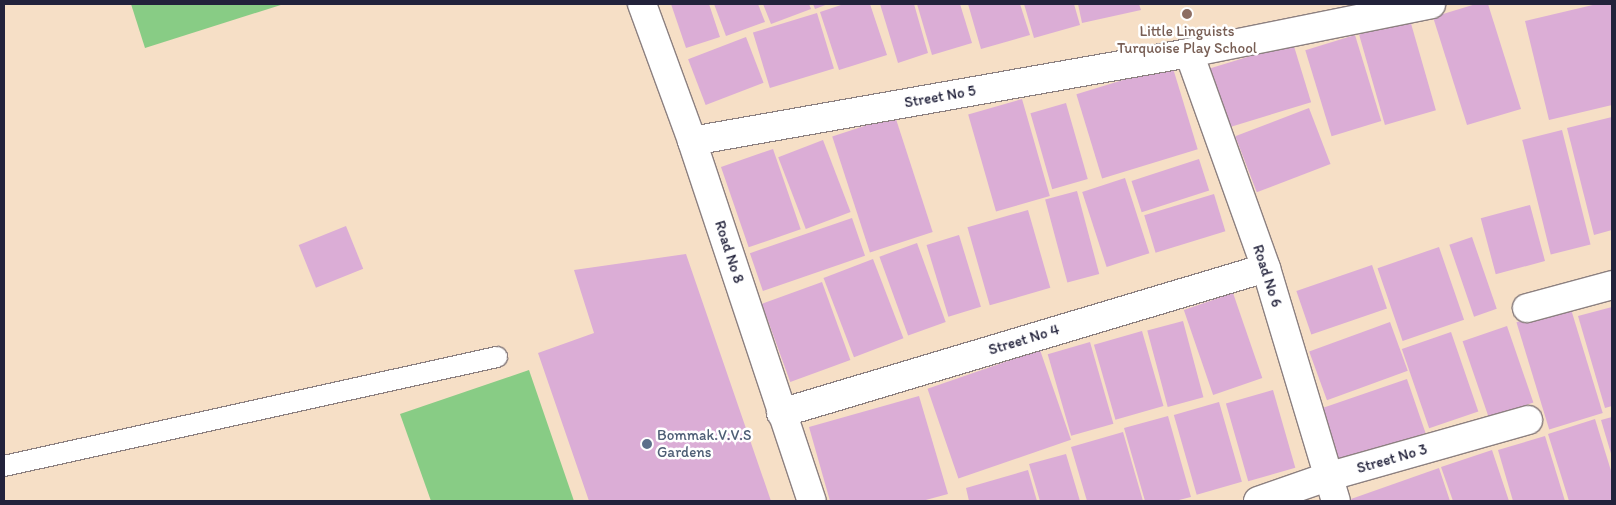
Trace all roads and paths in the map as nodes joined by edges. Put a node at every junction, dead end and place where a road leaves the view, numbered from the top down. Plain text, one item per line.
1 (642, 4) edge
2 (1431, 4) edge
3 (1189, 53) junction
4 (692, 141) junction
5 (1266, 268) junction
6 (1612, 285) edge
7 (1527, 308) dead end
8 (497, 357) dead end
9 (781, 413) junction
10 (1528, 420) dead end
11 (4, 466) edge
12 (1331, 489) edge
13 (812, 501) edge
14 (1258, 501) edge

1 - 4 street, Road No 8
2 - 3 street, Street No 5
3 - 4 street, Street No 5
3 - 5 street, Road No 6
4 - 9 street, Road No 8
5 - 9 street, Street No 4
5 - 12 street, Road No 6
6 - 7 street
8 - 11 lane
9 - 13 street, Road No 8
10 - 12 street, Street No 3
12 - 14 street, Street No 3

